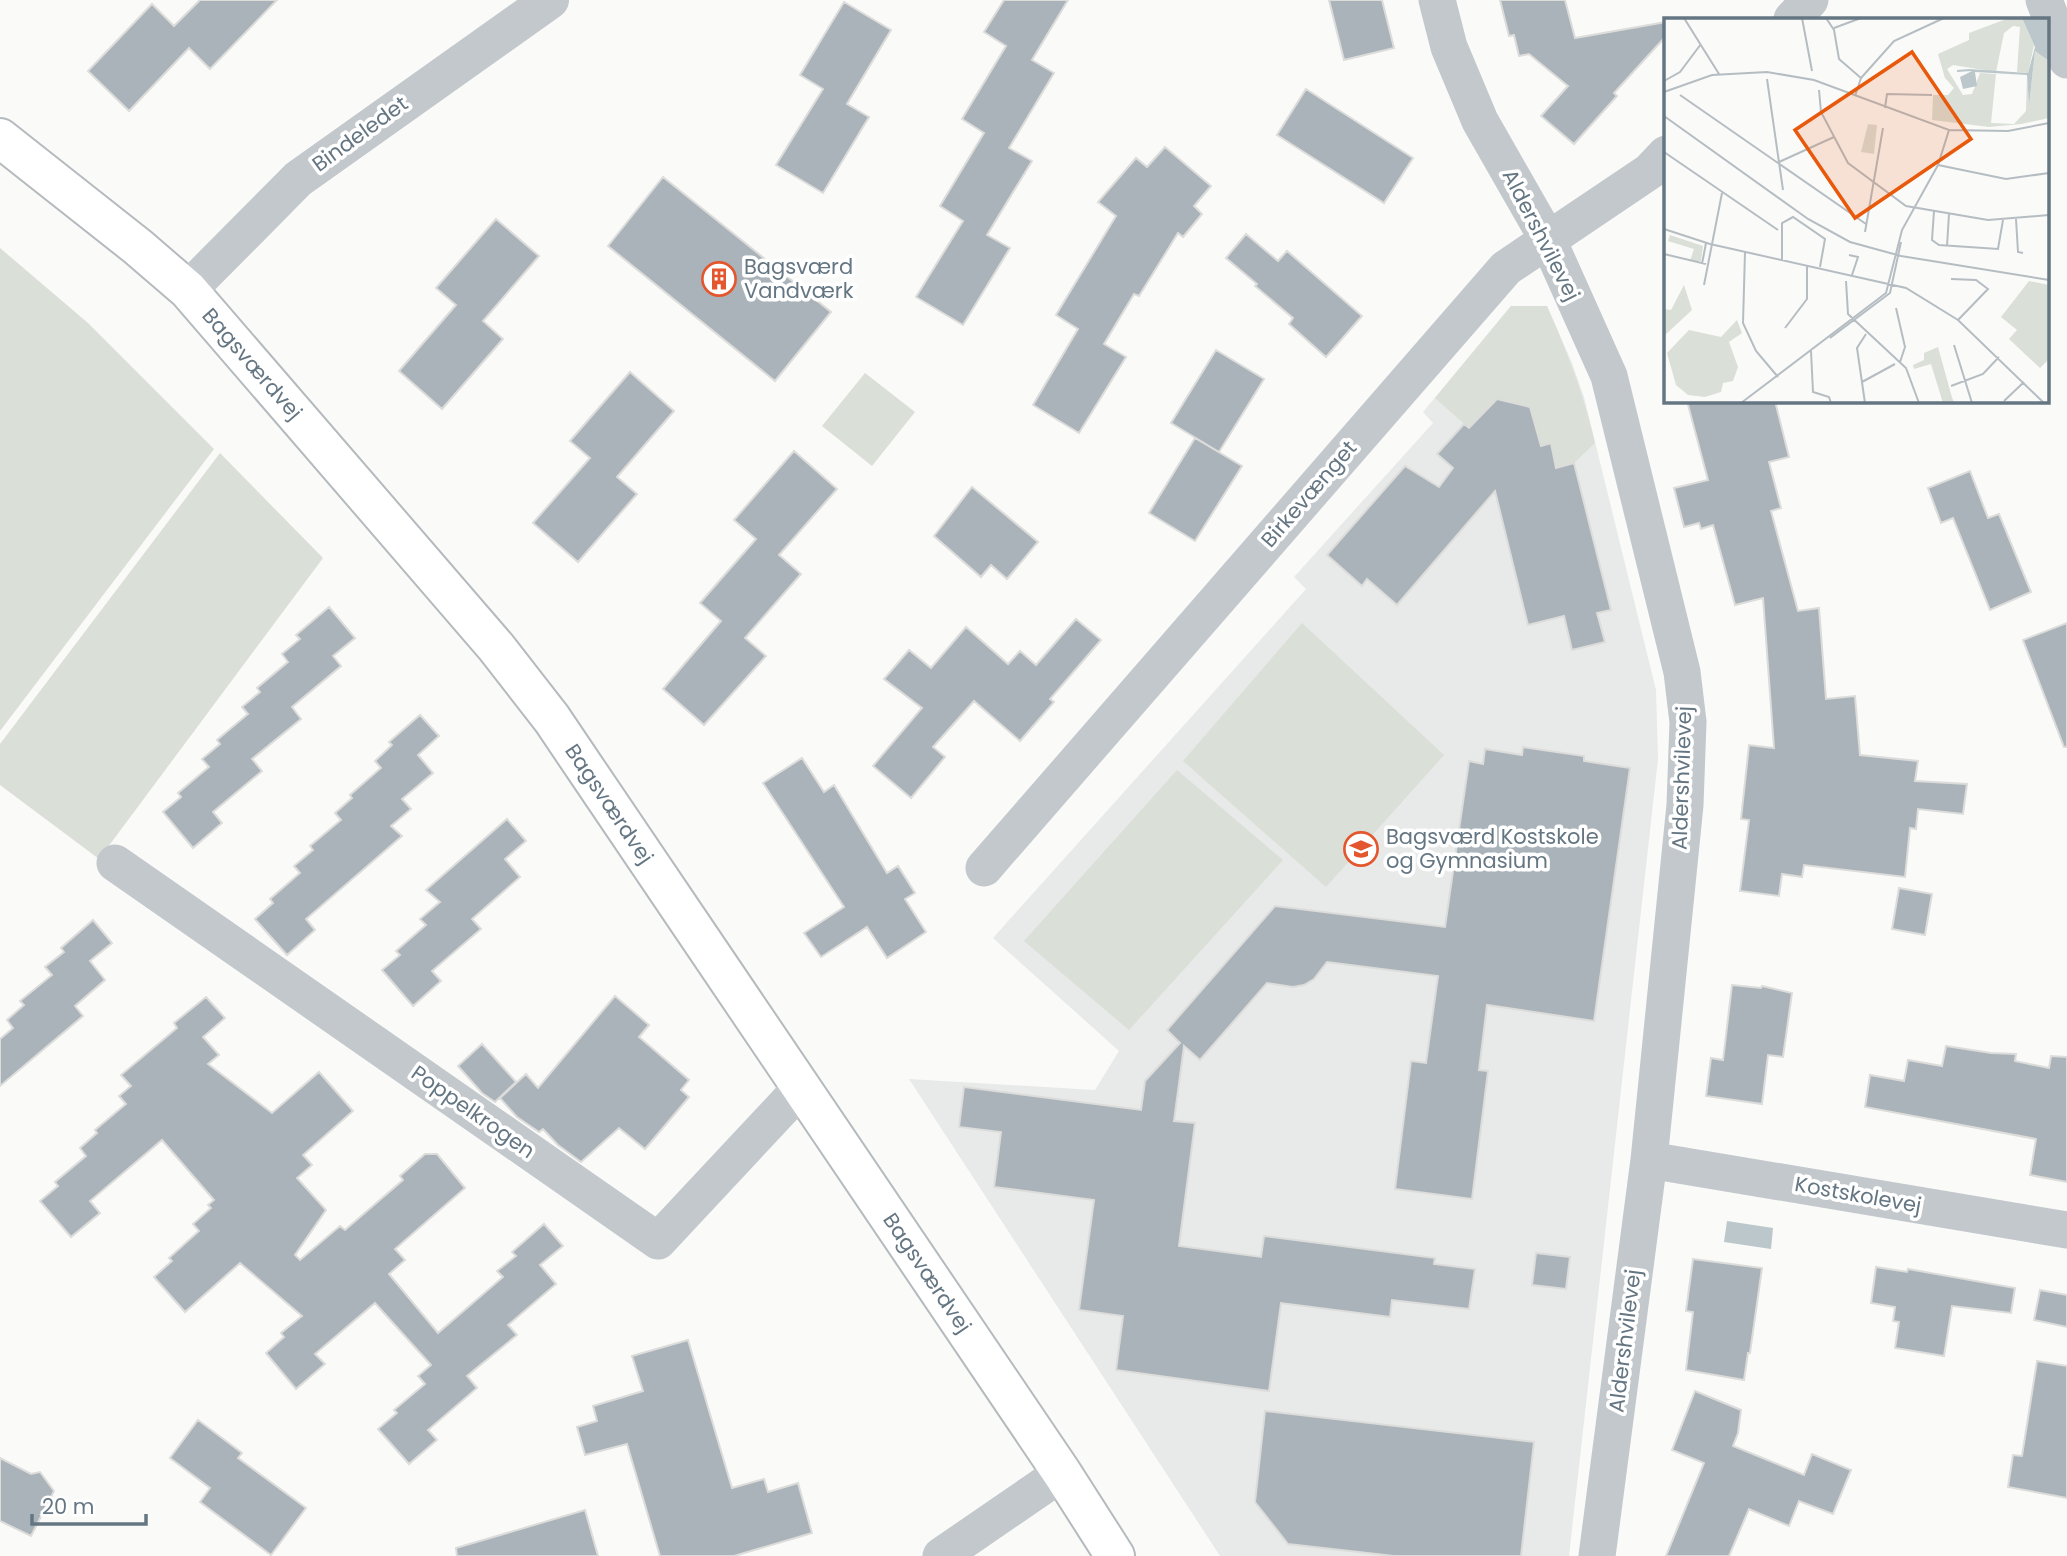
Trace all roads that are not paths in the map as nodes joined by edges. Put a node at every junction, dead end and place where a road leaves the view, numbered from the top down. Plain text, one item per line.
1 (550, 0) edge
2 (1437, 0) edge
3 (1810, 0) edge
4 (2044, 0) edge
5 (1793, 18) edge
6 (2067, 60) edge
7 (0, 138) edge
8 (1664, 156) edge
9 (1548, 240) junction
10 (188, 290) junction
11 (115, 863) dead end
12 (984, 868) dead end
13 (801, 1088) junction
14 (1649, 1160) junction
15 (2067, 1230) edge
16 (1062, 1474) junction
17 (941, 1556) edge
18 (1115, 1556) edge
19 (1597, 1556) edge

1 - 10 street, Bindeledet
2 - 9 street, Aldershvilevej
3 - 5 street
4 - 6 street
7 - 10 main road, Bagsværdvej
8 - 9 street, Birkevænget
9 - 12 street, Birkevænget
9 - 14 street, Aldershvilevej
10 - 13 main road, Bagsværdvej
11 - 13 street, Poppelkrogen
13 - 16 main road, Bagsværdvej
14 - 15 street, Kostskolevej
14 - 19 street, Aldershvilevej
16 - 17 street
16 - 18 main road, Bagsværdvej

